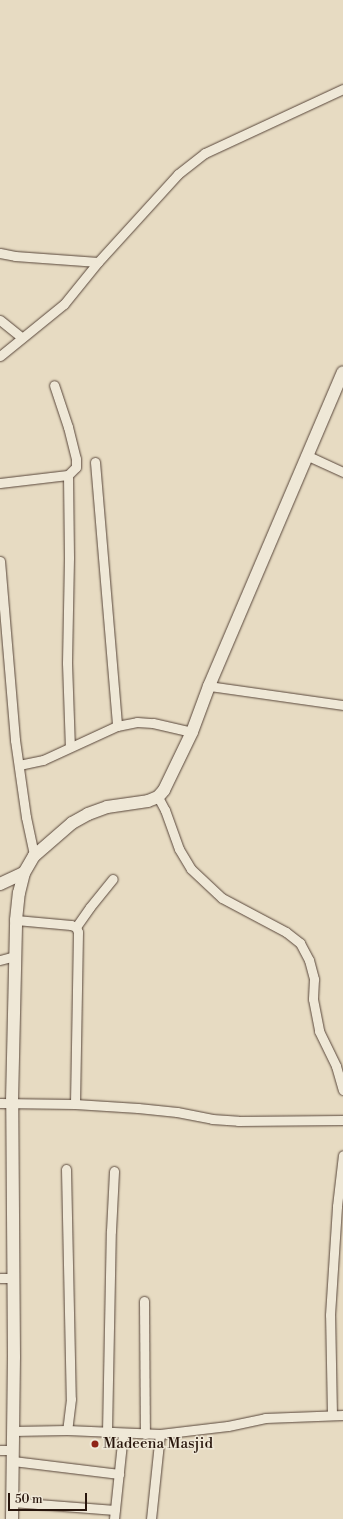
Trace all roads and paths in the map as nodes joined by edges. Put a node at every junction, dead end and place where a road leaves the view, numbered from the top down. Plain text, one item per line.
1 (343, 88) edge
2 (0, 253) edge
3 (98, 262) junction
4 (0, 320) edge
5 (22, 338) junction
6 (0, 356) edge
7 (342, 379) edge
8 (54, 385) dead end
9 (306, 454) junction
10 (95, 462) dead end
11 (343, 472) edge
12 (68, 475) junction
13 (0, 483) edge
14 (0, 561) edge
15 (3, 627) edge
16 (210, 686) junction
17 (343, 705) edge
18 (117, 726) junction
19 (192, 732) junction
20 (70, 747) junction
21 (19, 765) junction
22 (158, 797) junction
23 (34, 856) junction
24 (24, 873) junction
25 (113, 880) dead end
26 (0, 884) edge
27 (16, 920) junction
28 (76, 927) junction
29 (15, 956) junction
30 (0, 960) edge
31 (343, 1090) edge
32 (6, 1103) edge
33 (75, 1104) junction
34 (343, 1120) edge
35 (343, 1155) edge
36 (66, 1169) dead end
37 (114, 1171) dead end
38 (0, 1278) edge
39 (14, 1278) junction
40 (144, 1301) dead end
41 (332, 1415) junction
42 (343, 1415) edge
43 (67, 1430) junction
44 (13, 1431) junction
45 (108, 1432) junction
46 (123, 1434) junction
47 (145, 1434) junction
48 (160, 1434) junction
49 (0, 1450) edge
50 (13, 1456) junction
51 (119, 1474) junction
52 (12, 1502) junction
53 (114, 1514) edge
54 (12, 1519) edge
55 (151, 1519) edge

1 - 3 street
2 - 3 street
3 - 5 street
4 - 5 street
5 - 6 street
7 - 9 street
8 - 12 street
9 - 11 street
9 - 16 street
10 - 18 street
12 - 13 street
12 - 20 street
14 - 15 street
15 - 21 street
16 - 17 street
16 - 19 street
18 - 19 street
18 - 20 street
19 - 22 street
20 - 21 street
21 - 23 street
22 - 23 street
22 - 31 street
23 - 24 street
24 - 26 street
24 - 27 street
25 - 28 street
27 - 28 street
27 - 29 street
28 - 33 street
29 - 30 street
29 - 32 street
32 - 33 street
32 - 39 street
33 - 34 street
35 - 41 street
36 - 43 street
37 - 45 street
38 - 39 street
39 - 44 street
40 - 47 street
41 - 42 street
41 - 48 street
43 - 44 street
43 - 45 street
44 - 50 street
45 - 46 street
46 - 47 street
46 - 51 street
47 - 48 street
48 - 55 street
49 - 50 street
50 - 51 street
50 - 52 street
51 - 53 street
52 - 53 street
52 - 54 street

